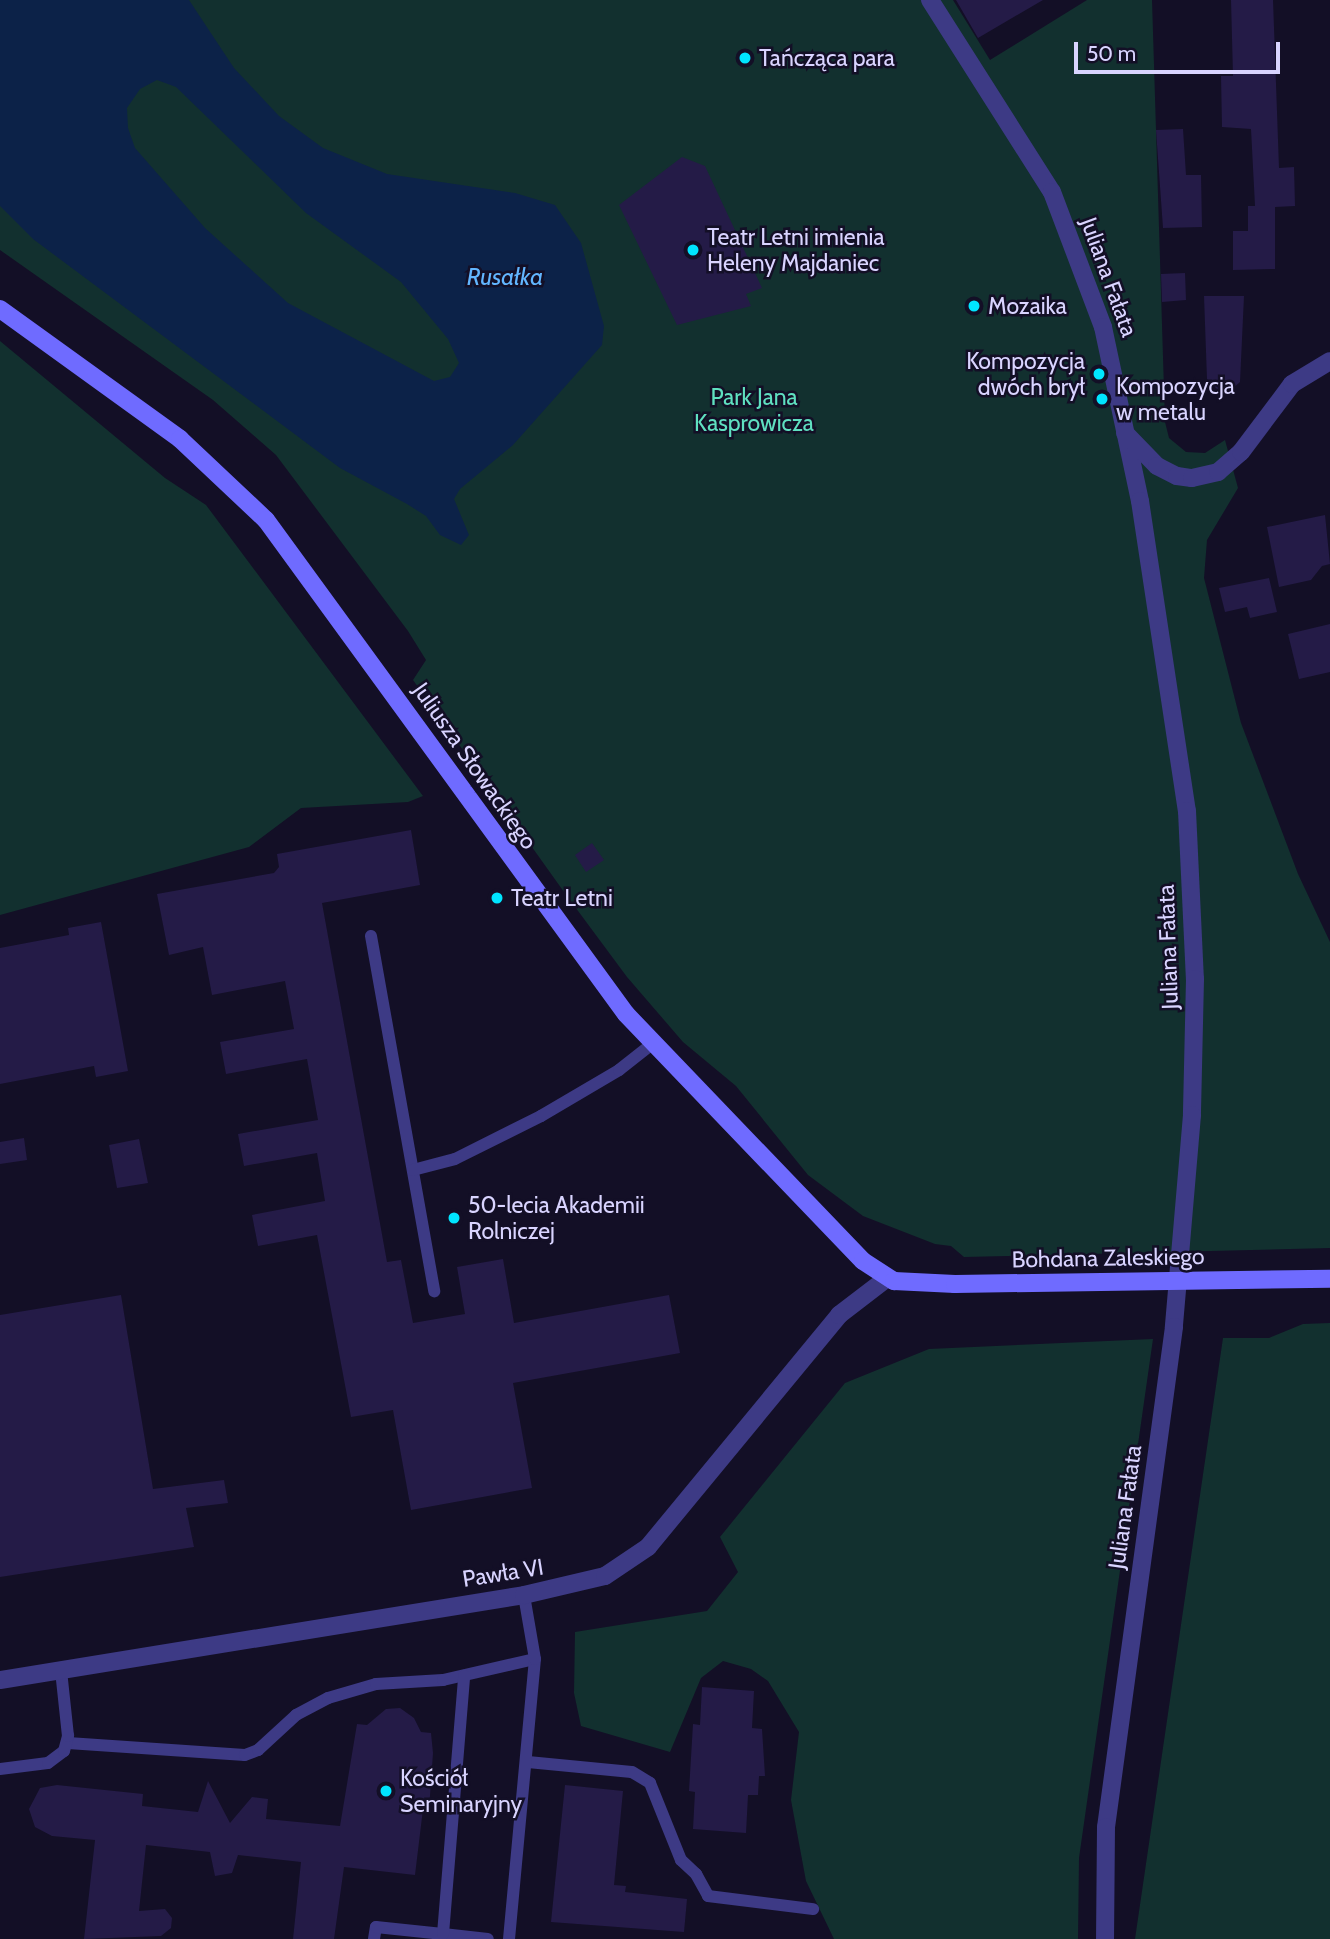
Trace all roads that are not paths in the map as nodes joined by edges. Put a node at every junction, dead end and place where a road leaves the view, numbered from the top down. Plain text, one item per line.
1 (930, 0) edge
2 (0, 309) edge
3 (1330, 361) edge
4 (1125, 433) junction
5 (371, 936) dead end
6 (652, 1044) junction
7 (413, 1170) junction
8 (886, 1279) junction
9 (1330, 1279) edge
10 (1178, 1283) junction
11 (435, 1291) dead end
12 (524, 1595) junction
13 (535, 1659) junction
14 (61, 1670) junction
15 (464, 1676) junction
16 (0, 1680) edge
17 (68, 1743) junction
18 (528, 1762) junction
19 (0, 1769) edge
20 (813, 1909) dead end
21 (443, 1934) junction
22 (374, 1939) edge
23 (488, 1939) edge
24 (509, 1939) edge
25 (1105, 1939) edge

1 - 4 street, Juliana Fałata
2 - 6 street, Juliusza Słowackiego
3 - 4 street
4 - 10 street, Juliana Fałata
5 - 7 lane
6 - 7 lane
6 - 8 street, Juliusza Słowackiego
7 - 11 lane
8 - 10 street, Bohdana Zaleskiego
8 - 12 street, Pawła VI
9 - 10 street, Bohdana Zaleskiego
10 - 25 street, Juliana Fałata
12 - 13 lane
12 - 14 street, Pawła VI
13 - 15 lane
13 - 18 lane
14 - 16 street, Pawła VI
14 - 17 lane
15 - 17 lane
15 - 21 lane
17 - 19 lane
18 - 20 lane
18 - 24 lane
21 - 22 lane
21 - 23 lane

